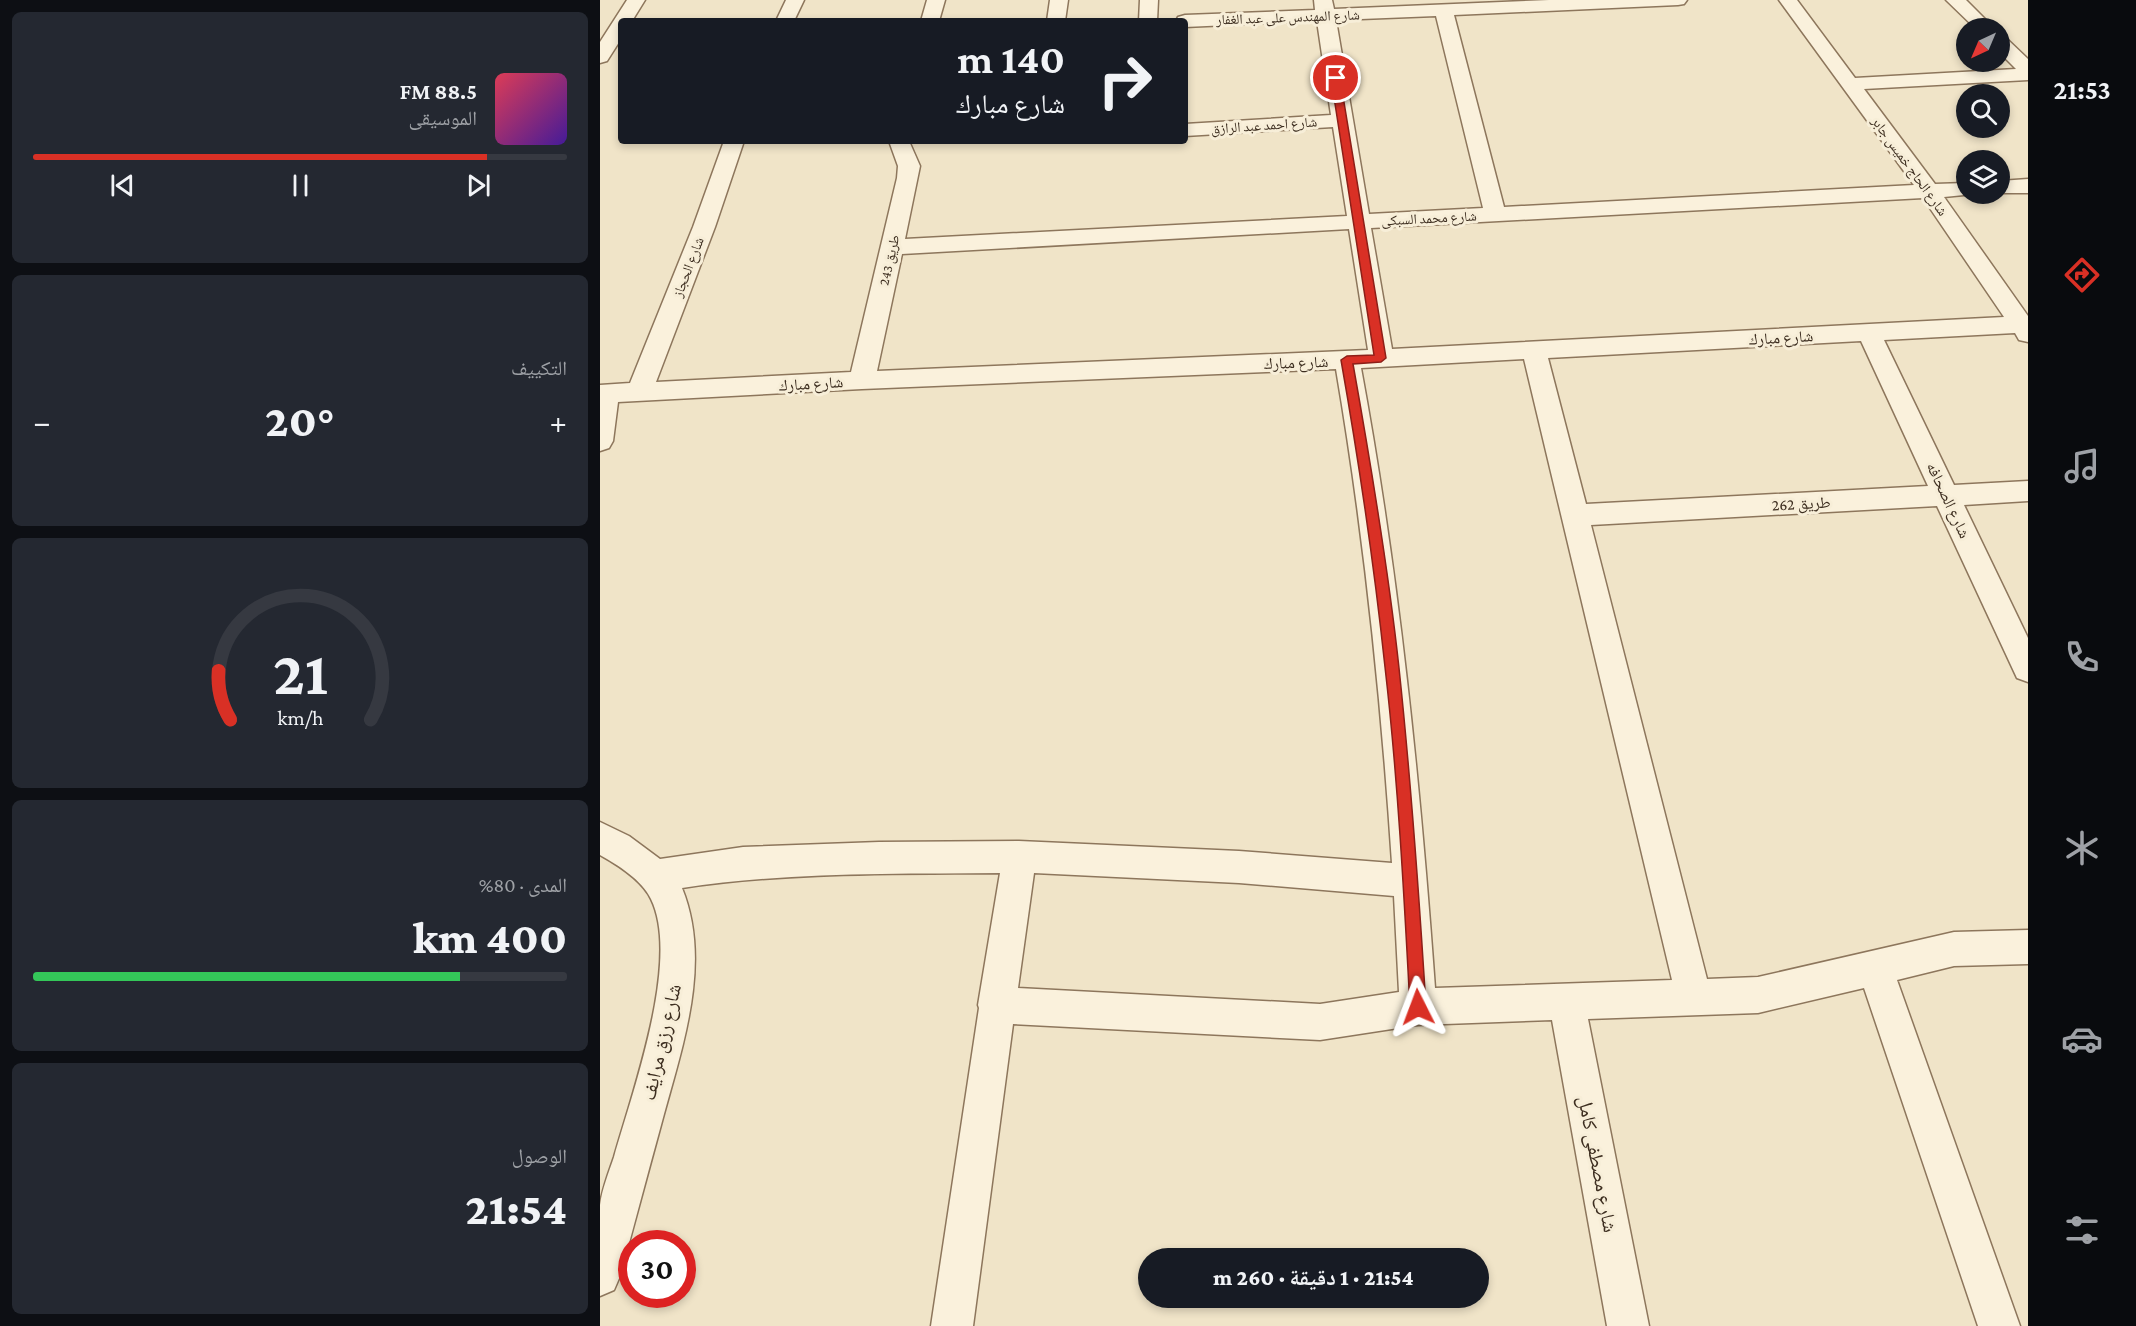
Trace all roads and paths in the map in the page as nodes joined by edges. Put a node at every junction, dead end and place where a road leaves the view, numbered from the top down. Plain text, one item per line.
1 (636, 0) edge
2 (795, 0) edge
3 (936, 0) edge
4 (1059, 0) edge
5 (1149, 0) edge
6 (1678, 0) edge
7 (1788, 0) edge
8 (1955, 0) edge
9 (1325, 8) edge
10 (1444, 10) junction
11 (625, 18) edge
12 (786, 18) edge
13 (931, 18) edge
14 (1056, 18) edge
15 (1148, 18) edge
16 (1974, 18) edge
17 (1188, 21) edge
18 (618, 29) edge
19 (2010, 53) edge
20 (600, 57) edge
21 (2028, 72) edge
22 (1850, 84) junction
23 (1342, 120) junction
24 (1188, 130) edge
25 (733, 144) edge
26 (900, 144) edge
27 (2028, 186) edge
28 (2010, 187) edge
29 (1956, 190) edge
30 (1929, 191) junction
31 (1495, 214) junction
32 (1359, 221) junction
33 (892, 247) junction
34 (2026, 328) edge
35 (1869, 333) junction
36 (1534, 350) junction
37 (1381, 358) junction
38 (1347, 360) junction
39 (862, 380) junction
40 (639, 393) junction
41 (603, 394) edge
42 (600, 441) edge
43 (2028, 491) edge
44 (1948, 496) junction
45 (1575, 515) junction
46 (2028, 669) edge
47 (600, 837) edge
48 (1019, 857) junction
49 (653, 876) junction
50 (1411, 880) junction
51 (2028, 947) edge
52 (1874, 966) junction
53 (1694, 997) junction
54 (1567, 1002) junction
55 (996, 1005) junction
56 (1418, 1007) junction
57 (600, 1276) edge
58 (952, 1326) edge
59 (1628, 1326) edge
60 (1999, 1326) edge

1 - 11 street
2 - 12 street
3 - 13 street
4 - 14 street
5 - 15 street
6 - 10 street, شارع المهندس على عبد الغفار
7 - 22 street, شارع الحاج خميس جابر
8 - 16 street
9 - 10 street, شارع المهندس على عبد الغفار
9 - 17 street, شارع المهندس على عبد الغفار
9 - 23 street
10 - 31 street
18 - 20 street
19 - 21 street
21 - 22 street
22 - 30 street, شارع الحاج خميس جابر
23 - 24 street, شارع احمد عبد الرازق
23 - 32 street
25 - 40 street, شارع الحجاز
26 - 33 street, طريق 243
27 - 28 street
29 - 30 street, شارع محمد السبكى
30 - 31 street, شارع محمد السبكى
30 - 34 street, شارع الحاج خميس جابر
31 - 32 street, شارع محمد السبكى
32 - 33 street, شارع محمد السبكى
32 - 37 street
33 - 39 street, طريق 243
34 - 35 street, شارع مبارك
35 - 36 street, شارع مبارك
35 - 44 street, شارع الصحافه
36 - 37 street, شارع مبارك
36 - 45 street
37 - 38 street, شارع مبارك
38 - 39 street, شارع مبارك
38 - 50 street
39 - 40 street, شارع مبارك
40 - 41 street, شارع مبارك
41 - 42 street
43 - 44 street, طريق 262
44 - 45 street, طريق 262
44 - 46 street, شارع الصحافه
45 - 53 street
47 - 49 street, شارع رزق مرايف
48 - 49 street
48 - 50 street
48 - 55 street
49 - 57 street, شارع رزق مرايف
50 - 56 street
51 - 52 street
52 - 53 street
52 - 60 street
53 - 54 street
54 - 56 street
54 - 59 street, شارع مصطفى كامل
55 - 56 street
55 - 58 street

